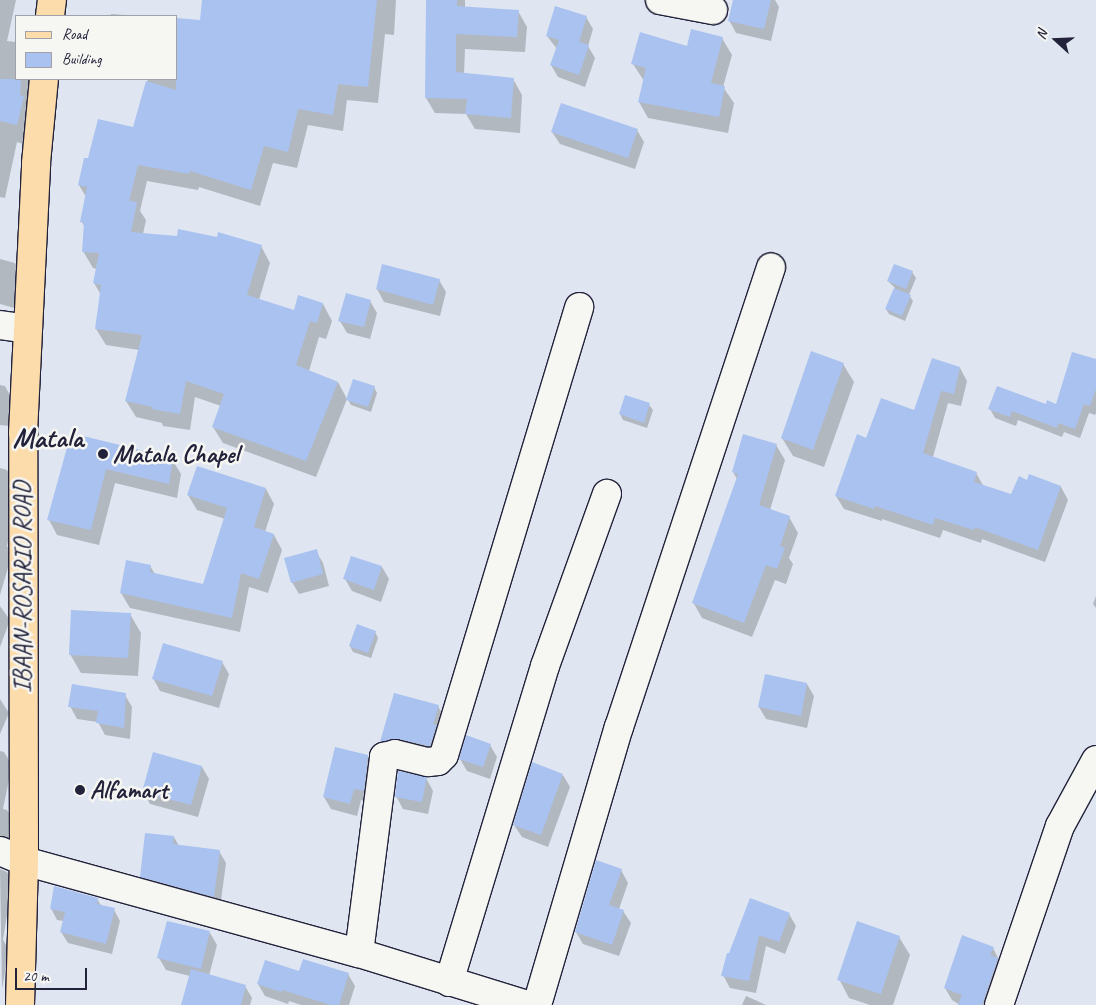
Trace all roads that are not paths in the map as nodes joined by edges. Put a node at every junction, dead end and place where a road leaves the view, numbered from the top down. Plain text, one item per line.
1 (52, 0) edge
2 (660, 0) edge
3 (713, 10) dead end
4 (50, 15) edge
5 (44, 80) edge
6 (771, 267) dead end
7 (579, 307) dead end
8 (0, 325) edge
9 (28, 329) junction
10 (607, 494) dead end
11 (1096, 760) edge
12 (12, 856) edge
13 (359, 954) junction
14 (448, 982) junction
15 (20, 1005) edge
16 (527, 1005) edge
17 (537, 1005) edge
18 (999, 1005) edge

1 - 4 main road
2 - 3 street
5 - 9 main road, IBAAN-ROSARIO ROAD
6 - 17 street
7 - 13 street
8 - 9 street
9 - 12 main road, IBAAN-ROSARIO ROAD
10 - 14 street
11 - 18 street
12 - 13 street
12 - 15 main road, IBAAN-ROSARIO ROAD
13 - 14 street
14 - 16 street

